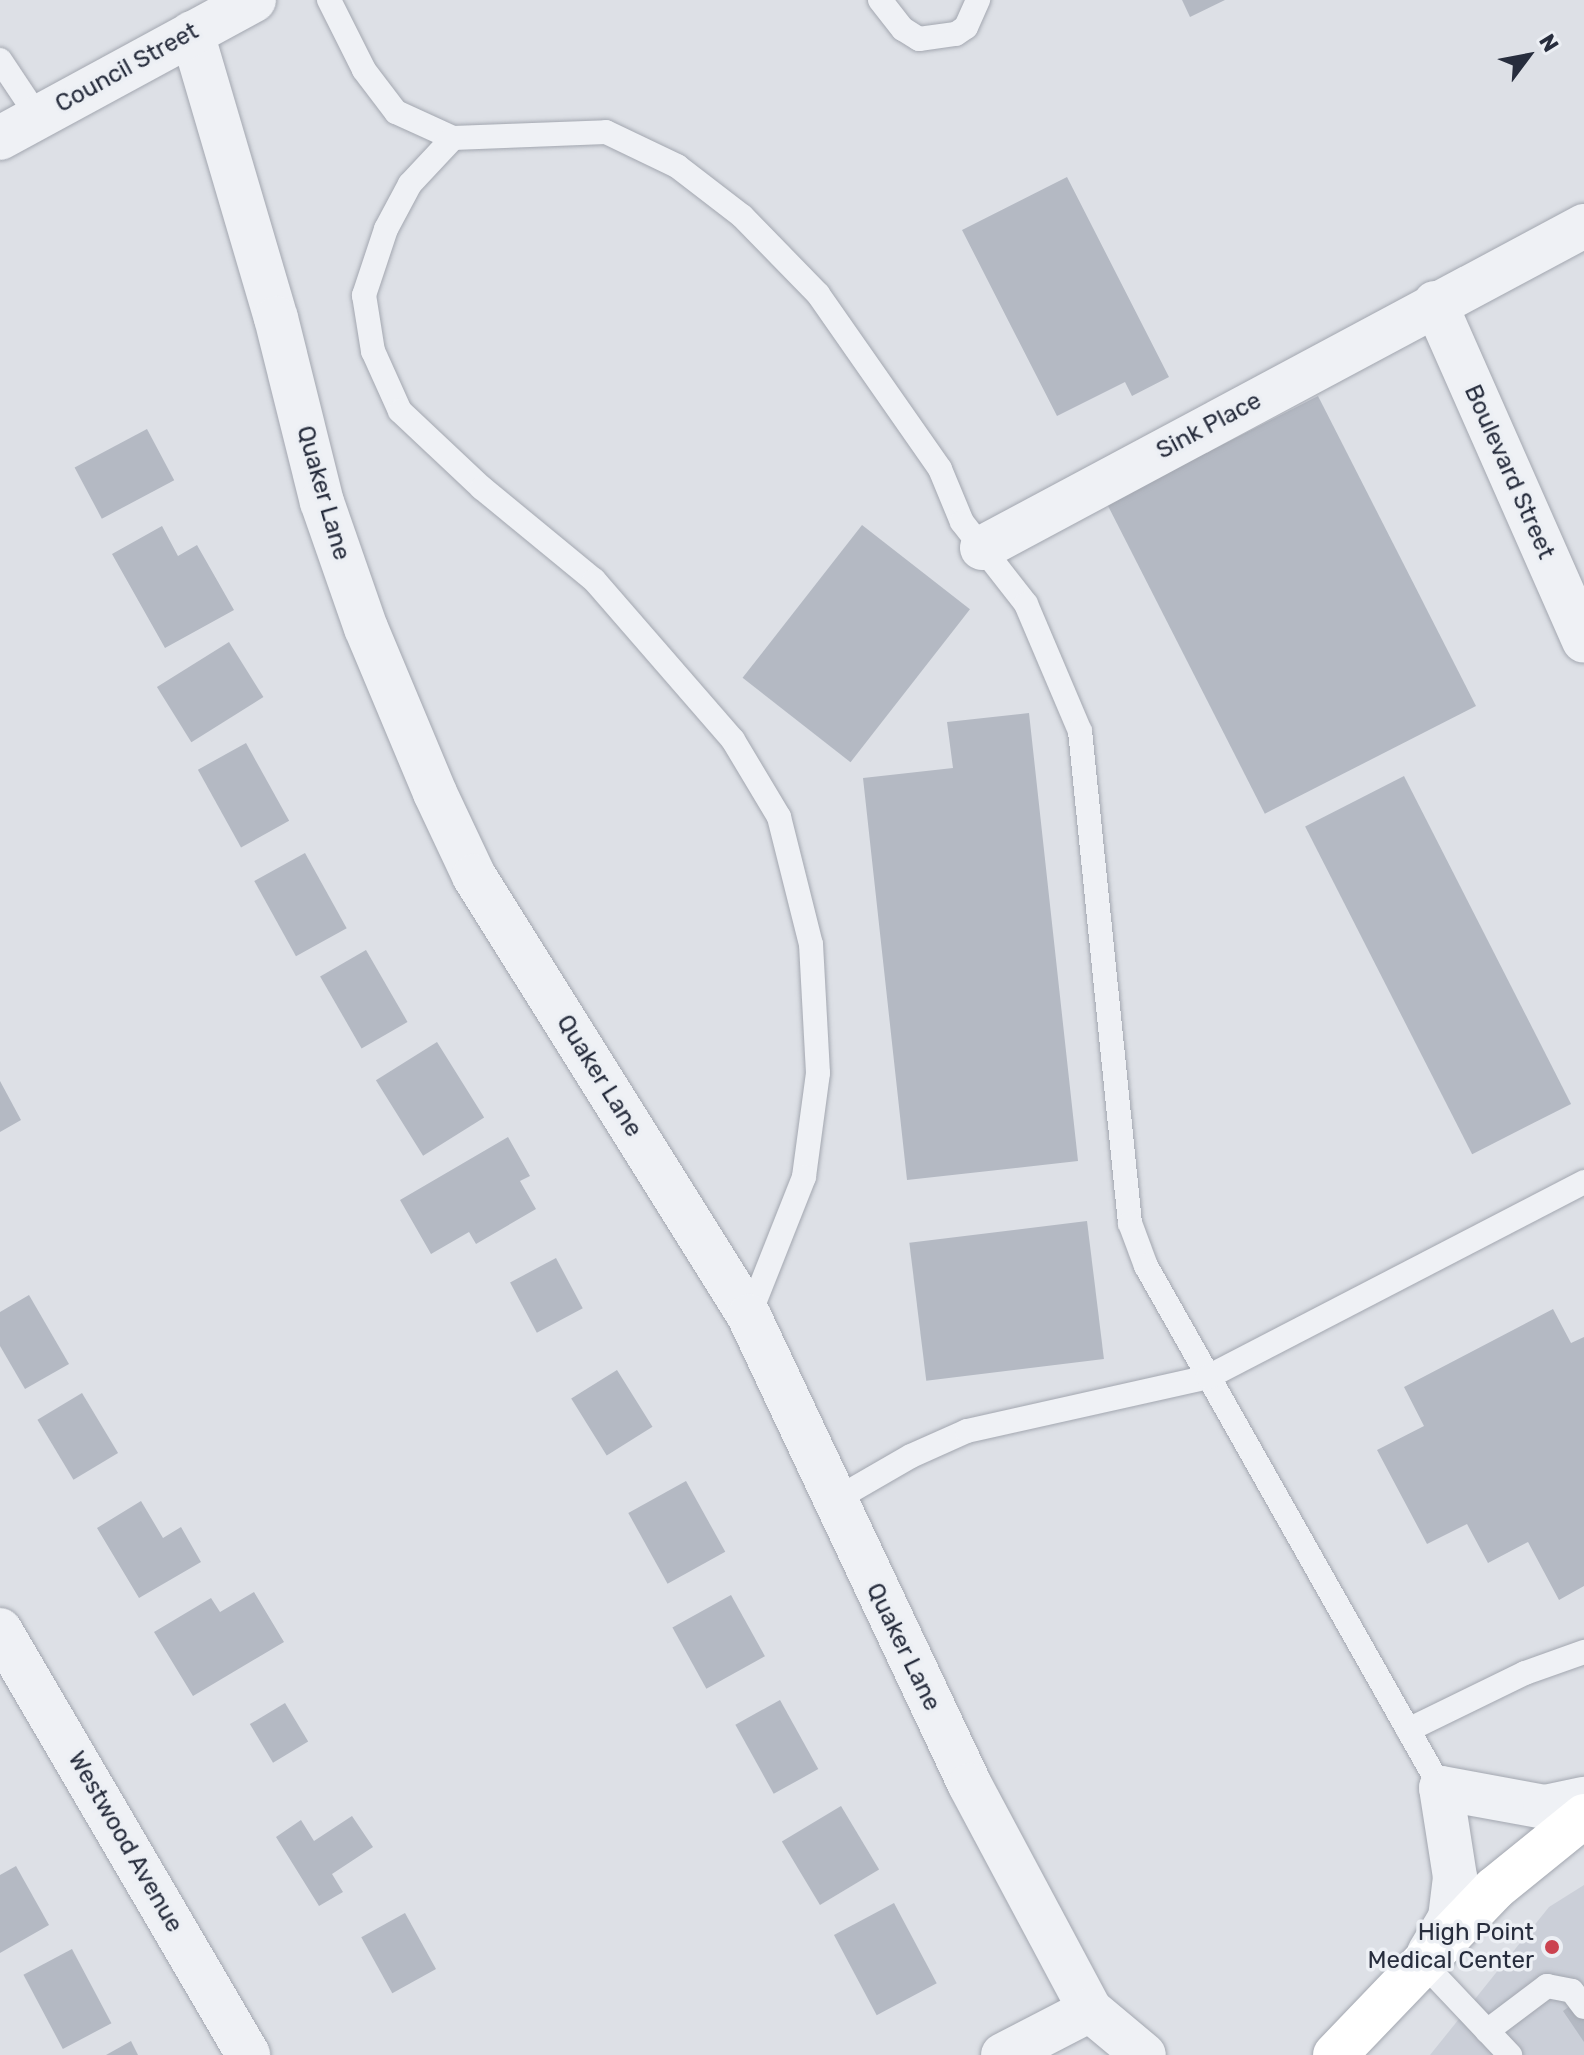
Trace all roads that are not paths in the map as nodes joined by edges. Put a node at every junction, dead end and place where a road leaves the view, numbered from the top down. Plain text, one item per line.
1 (254, 0) edge
2 (329, 0) edge
3 (880, 0) edge
4 (978, 0) edge
5 (192, 33) junction
6 (0, 60) edge
7 (38, 117) junction
8 (0, 138) edge
9 (453, 138) junction
10 (1584, 226) edge
11 (1435, 303) junction
12 (982, 548) junction
13 (1584, 641) edge
14 (1584, 1182) edge
15 (749, 1316) junction
16 (1208, 1377) junction
17 (833, 1501) junction
18 (0, 1630) edge
19 (1584, 1652) edge
20 (1408, 1730) junction
21 (1441, 1788) junction
22 (1584, 1799) edge
23 (1584, 1816) edge
24 (1423, 1963) junction
25 (1584, 2007) edge
26 (1090, 2010) junction
27 (1487, 2031) junction
28 (248, 2055) edge
29 (1003, 2055) edge
30 (1144, 2055) edge
31 (1335, 2055) edge
32 (1510, 2055) edge

1 - 5 street, Council Street
2 - 9 lane
3 - 4 lane
5 - 7 street, Council Street
5 - 15 street, Quaker Lane
6 - 7 lane
7 - 8 street, Council Street
9 - 12 lane
9 - 15 lane
10 - 11 street, Sink Place
11 - 12 street, Sink Place
11 - 13 street, Boulevard Street
12 - 16 lane
14 - 16 lane
15 - 17 street, Quaker Lane
16 - 17 lane
16 - 20 lane
17 - 26 street, Quaker Lane
18 - 28 street, Westwood Avenue
19 - 20 lane
20 - 21 lane
21 - 22 street
21 - 24 street
23 - 24 main road
24 - 27 lane
24 - 31 main road
25 - 27 lane
26 - 29 street
26 - 30 street, Quaker Lane
27 - 32 lane

